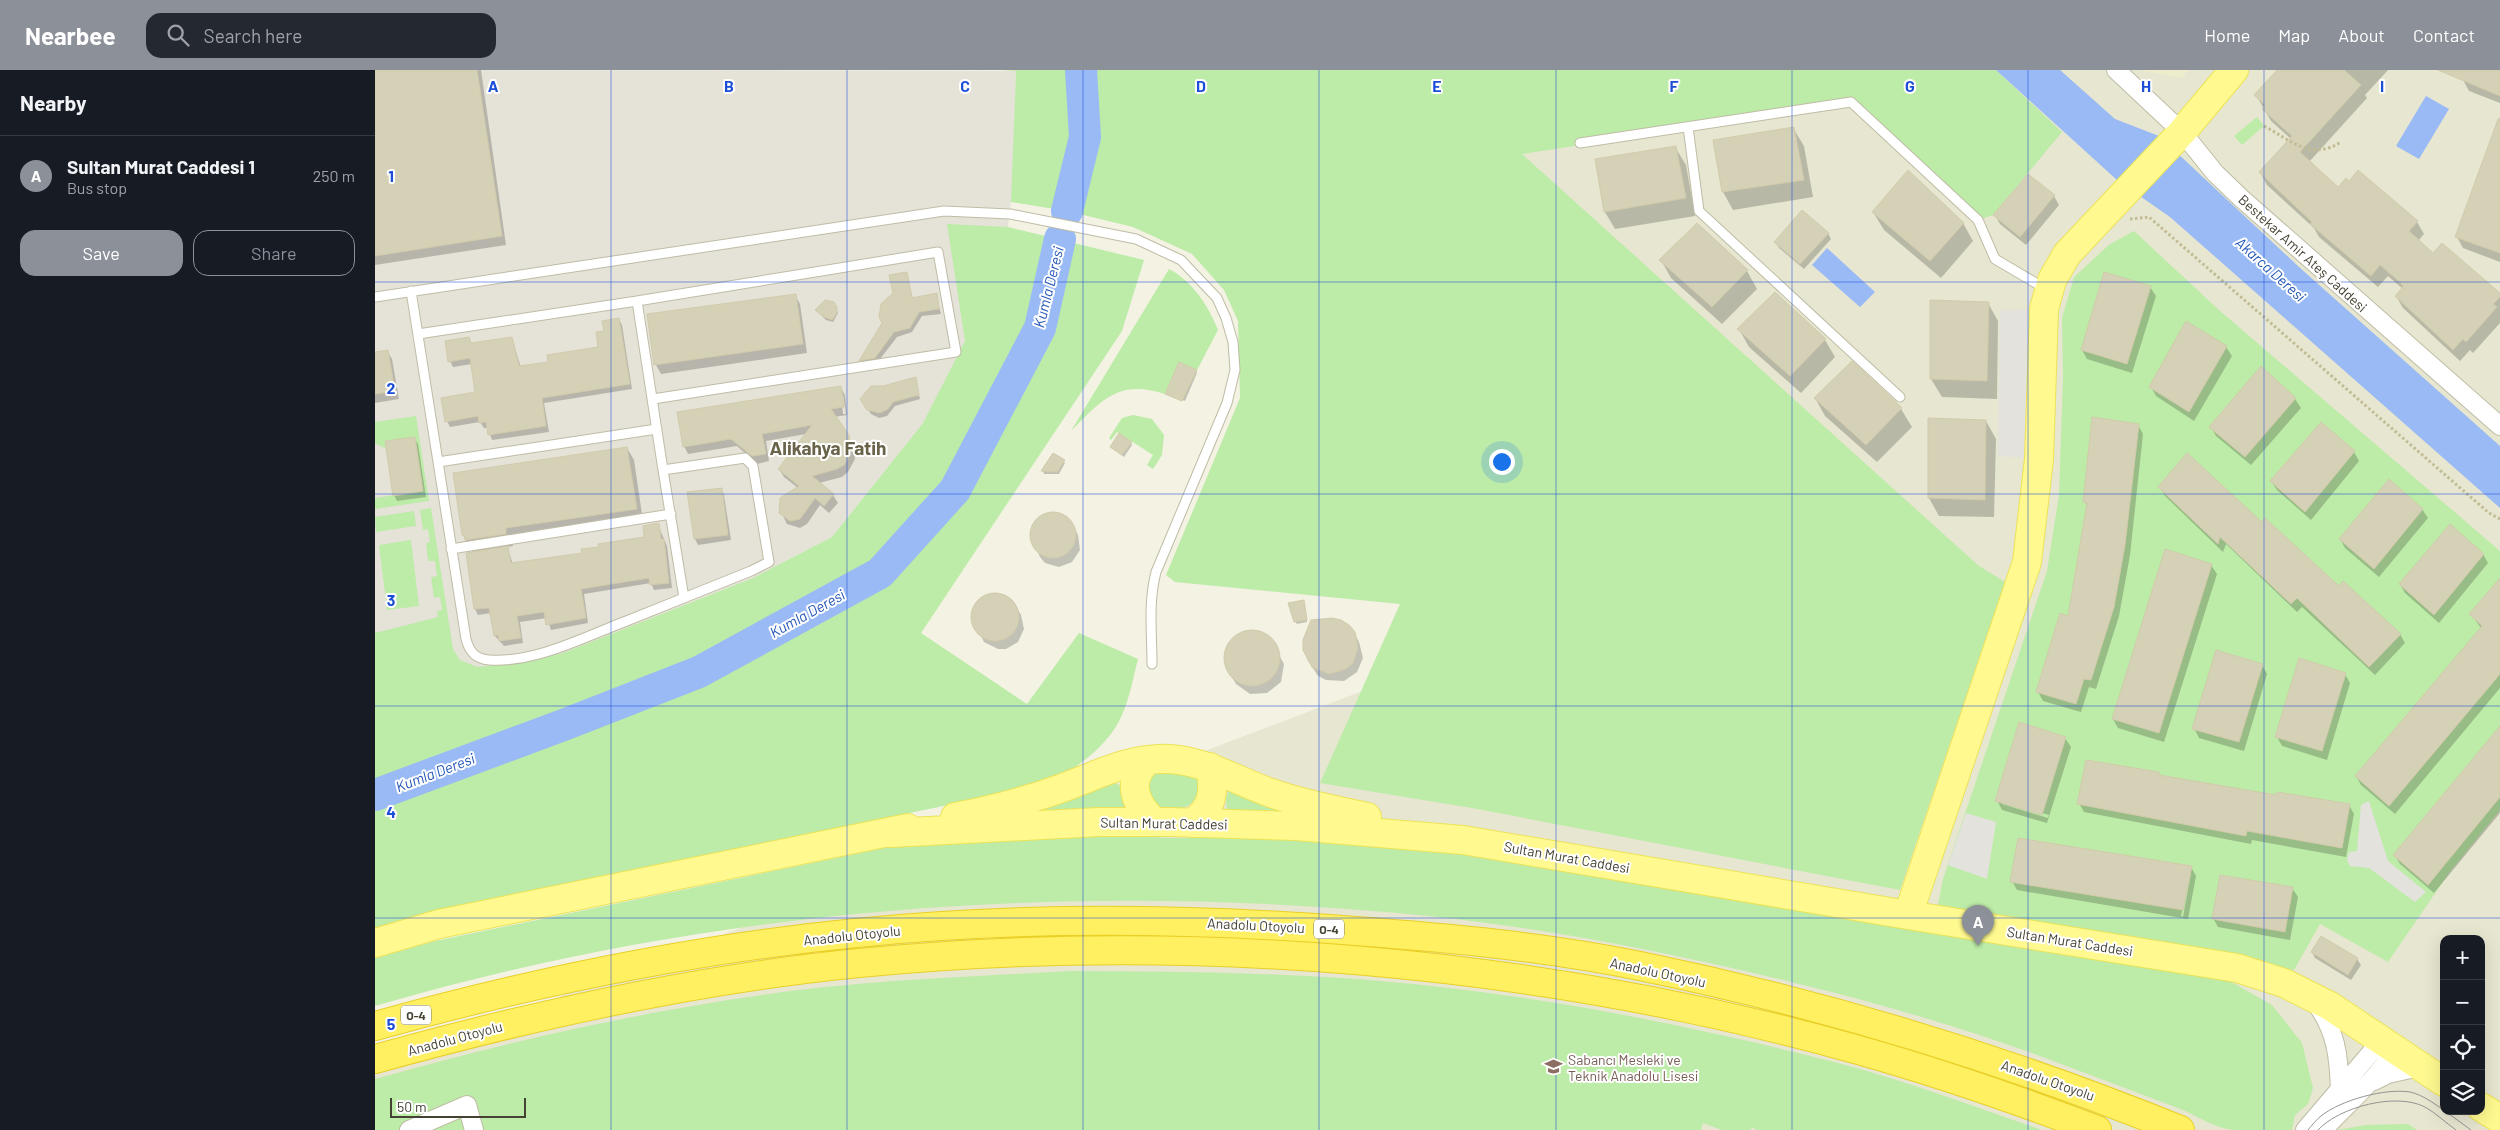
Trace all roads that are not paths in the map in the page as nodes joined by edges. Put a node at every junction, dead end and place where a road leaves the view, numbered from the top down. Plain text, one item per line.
1 (2115, 70) edge
2 (2235, 70) edge
3 (1689, 127) junction
4 (2175, 139) junction
5 (1580, 144) dead end
6 (2048, 290) junction
7 (411, 292) junction
8 (375, 297) edge
9 (637, 301) junction
10 (418, 334) junction
11 (1899, 398) dead end
12 (653, 399) junction
13 (2500, 426) edge
14 (657, 429) junction
15 (438, 462) junction
16 (663, 470) junction
17 (671, 514) junction
18 (451, 549) junction
19 (684, 598) junction
20 (1152, 664) dead end
21 (1148, 760) junction
22 (1210, 767) junction
23 (1155, 822) junction
24 (1192, 823) junction
25 (891, 833) junction
26 (1463, 840) junction
27 (1908, 915) junction
28 (375, 943) edge
29 (2309, 996) junction
30 (375, 1026) edge
31 (2387, 1046) junction
32 (375, 1059) edge
33 (2419, 1066) junction
34 (2440, 1079) edge
35 (2371, 1083) junction
36 (2340, 1091) junction
37 (2485, 1109) edge
38 (2500, 1119) edge
39 (409, 1130) edge
40 (474, 1130) edge
41 (2097, 1130) edge
42 (2180, 1130) edge
43 (2305, 1130) edge
44 (2323, 1130) edge

1 - 4 street, Bestekar Amir Ateş Caddesi
2 - 4 main road
3 - 5 lane
3 - 6 lane
3 - 11 lane
4 - 6 main road
4 - 13 street, Bestekar Amir Ateş Caddesi
6 - 27 main road
7 - 8 lane
7 - 10 lane
7 - 20 lane
9 - 10 lane
9 - 12 lane
9 - 12 lane
10 - 15 lane
12 - 14 lane
14 - 15 lane
14 - 16 lane
15 - 18 lane
16 - 17 lane
16 - 19 lane
17 - 18 lane
17 - 19 lane
18 - 19 lane
21 - 22 main road
21 - 23 main road
21 - 25 main road
22 - 24 main road
22 - 26 main road
23 - 24 main road, Sultan Murat Caddesi
23 - 25 main road, Sultan Murat Caddesi
24 - 26 main road, Sultan Murat Caddesi
25 - 28 main road
26 - 27 main road, Sultan Murat Caddesi
27 - 29 main road, Sultan Murat Caddesi
29 - 31 main road, Sultan Murat Caddesi
29 - 36 street
30 - 42 highway, Anadolu Otoyolu / O-4
31 - 33 main road, Sultan Murat Caddesi
31 - 35 street
31 - 36 street
32 - 41 highway, Anadolu Otoyolu / O-4
33 - 34 main road, Sultan Murat Caddesi
33 - 35 street
35 - 44 street
36 - 43 street
37 - 38 main road
39 - 40 street

